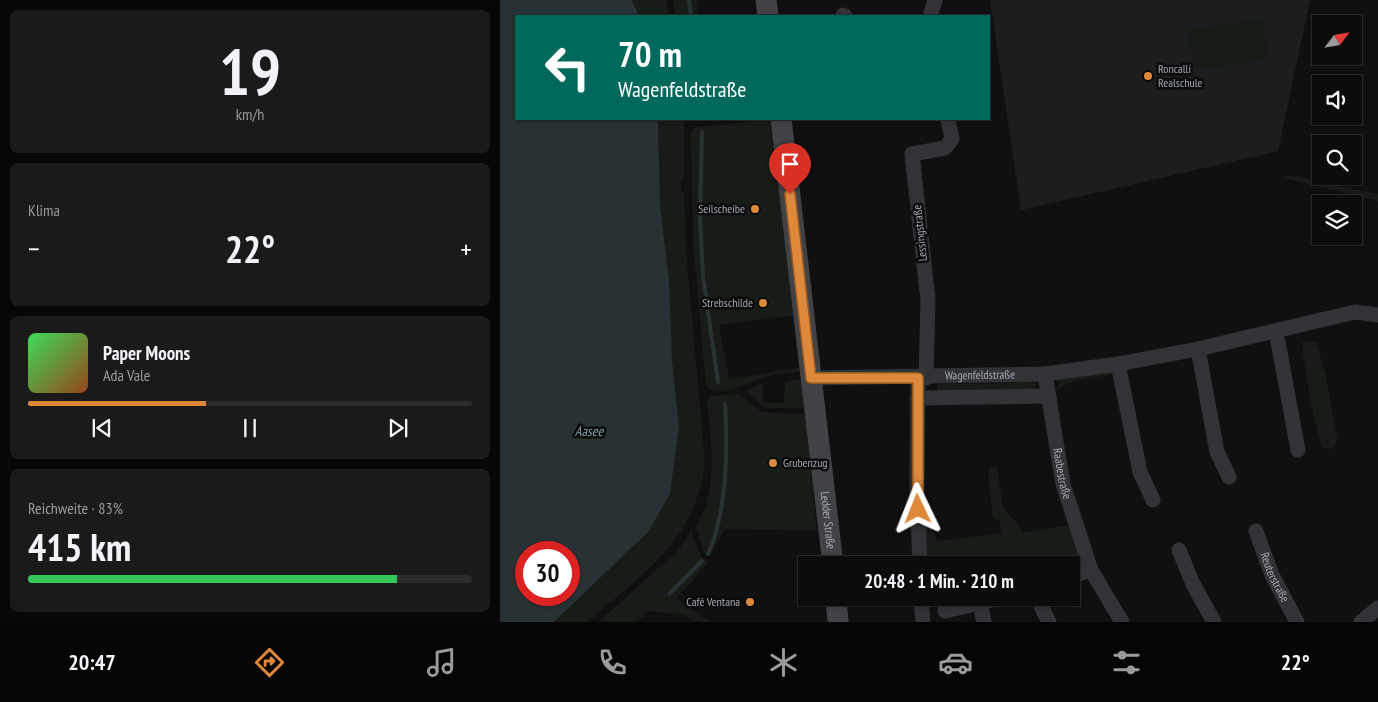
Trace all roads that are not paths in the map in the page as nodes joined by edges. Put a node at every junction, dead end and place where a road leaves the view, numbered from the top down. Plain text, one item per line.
1 (766, 0) edge
2 (768, 15) edge
3 (781, 120) edge
4 (948, 120) edge
5 (1378, 315) edge
6 (1276, 331) junction
7 (1198, 349) junction
8 (1118, 364) junction
9 (1045, 374) junction
10 (811, 378) junction
11 (922, 378) junction
12 (1049, 396) junction
13 (917, 398) junction
14 (1298, 450) dead end
15 (1229, 477) dead end
16 (1153, 500) dead end
17 (1256, 530) dead end
18 (1179, 550) dead end
19 (832, 556) edge
20 (920, 556) edge
21 (1092, 570) junction
22 (1080, 573) edge
23 (837, 606) edge
24 (922, 606) edge
25 (965, 606) edge
26 (981, 606) edge
27 (1041, 606) edge
28 (945, 610) dead end
29 (838, 622) edge
30 (923, 622) edge
31 (984, 622) edge
32 (1048, 622) edge
33 (1122, 622) edge
34 (1214, 622) edge
35 (1297, 622) edge

1 - 2 main road
3 - 10 main road, Ledder Straße
4 - 11 street, Lessingstraße
5 - 6 street, Wagenfeldstraße
6 - 7 street, Wagenfeldstraße
6 - 14 street
7 - 8 street, Wagenfeldstraße
7 - 15 street
8 - 9 street, Wagenfeldstraße
8 - 16 street
9 - 11 street, Wagenfeldstraße
9 - 12 street, Raabestraße
10 - 11 street, Wagenfeldstraße
10 - 19 main road, Ledder Straße
11 - 13 street
12 - 13 street
12 - 21 street, Raabestraße
13 - 20 street
17 - 35 street, Reuterstraße
18 - 34 street
21 - 22 street
21 - 33 street, Raabestraße
23 - 29 main road
24 - 30 street
25 - 28 street
26 - 31 street
27 - 32 street

